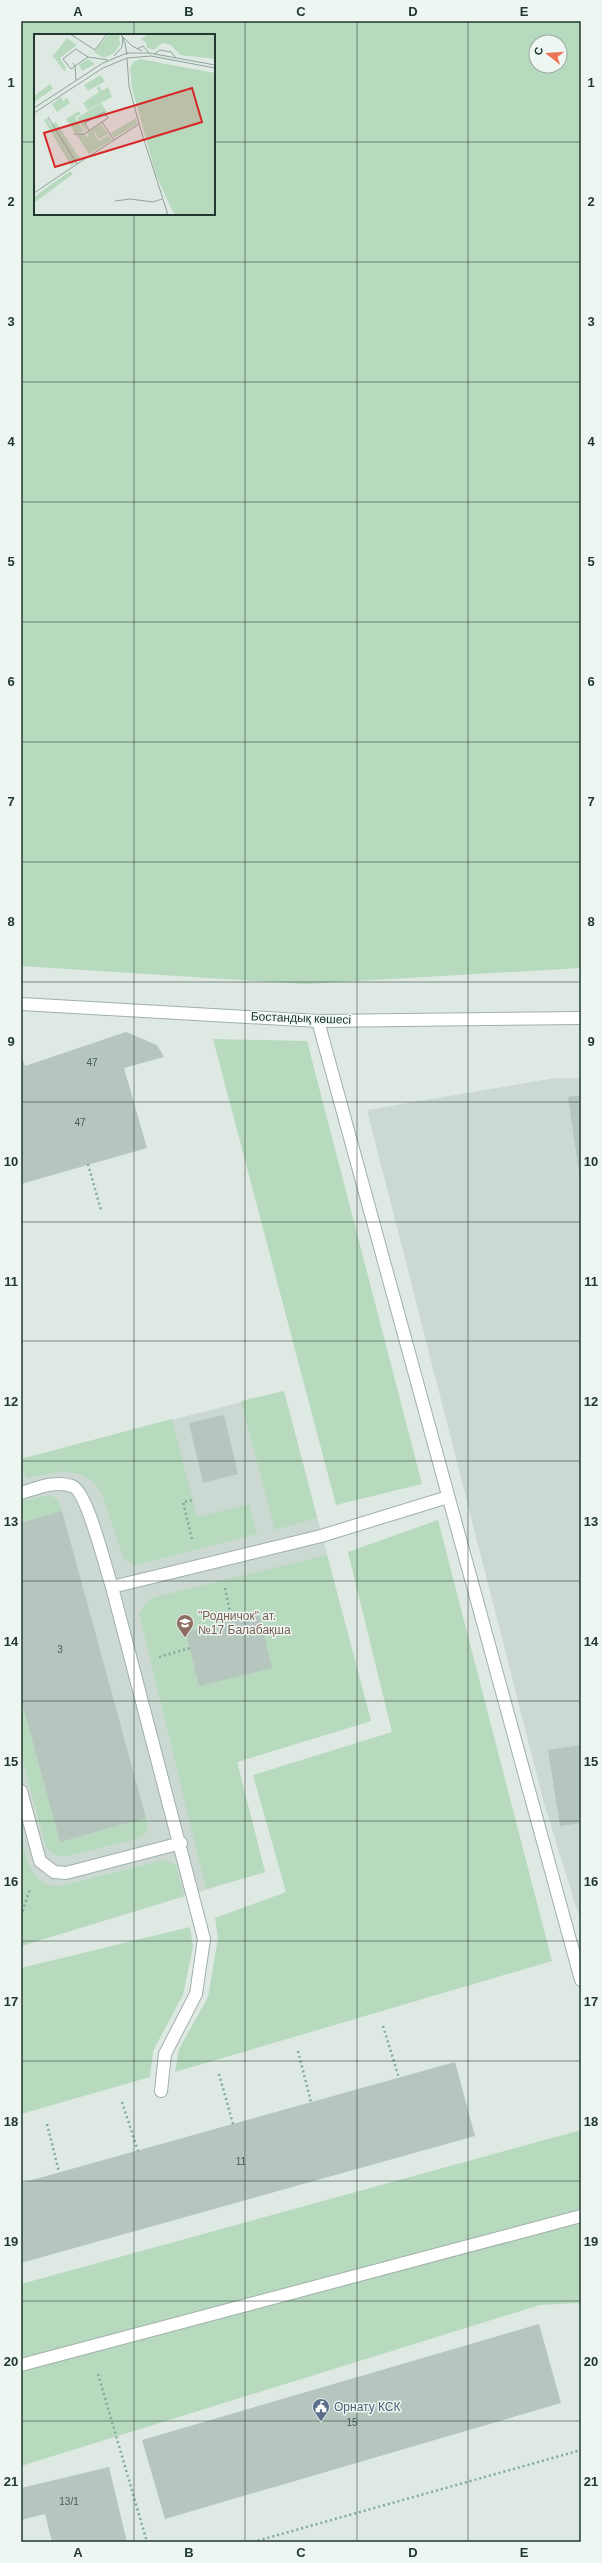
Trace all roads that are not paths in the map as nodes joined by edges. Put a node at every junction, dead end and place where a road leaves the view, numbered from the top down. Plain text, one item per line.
1 (21, 1004) edge
2 (581, 1018) edge
3 (318, 1021) junction
4 (21, 1493) edge
5 (448, 1497) junction
6 (112, 1587) junction
7 (21, 1791) edge
8 (181, 1843) junction
9 (581, 1980) edge
10 (161, 2091) dead end
11 (581, 2216) edge
12 (21, 2365) edge

1 - 3 street, Бостандық көшесі
2 - 3 street, Бостандық көшесі
3 - 5 street
4 - 6 street
5 - 6 street
5 - 9 street
6 - 8 street
7 - 8 street
8 - 10 street
11 - 12 street

